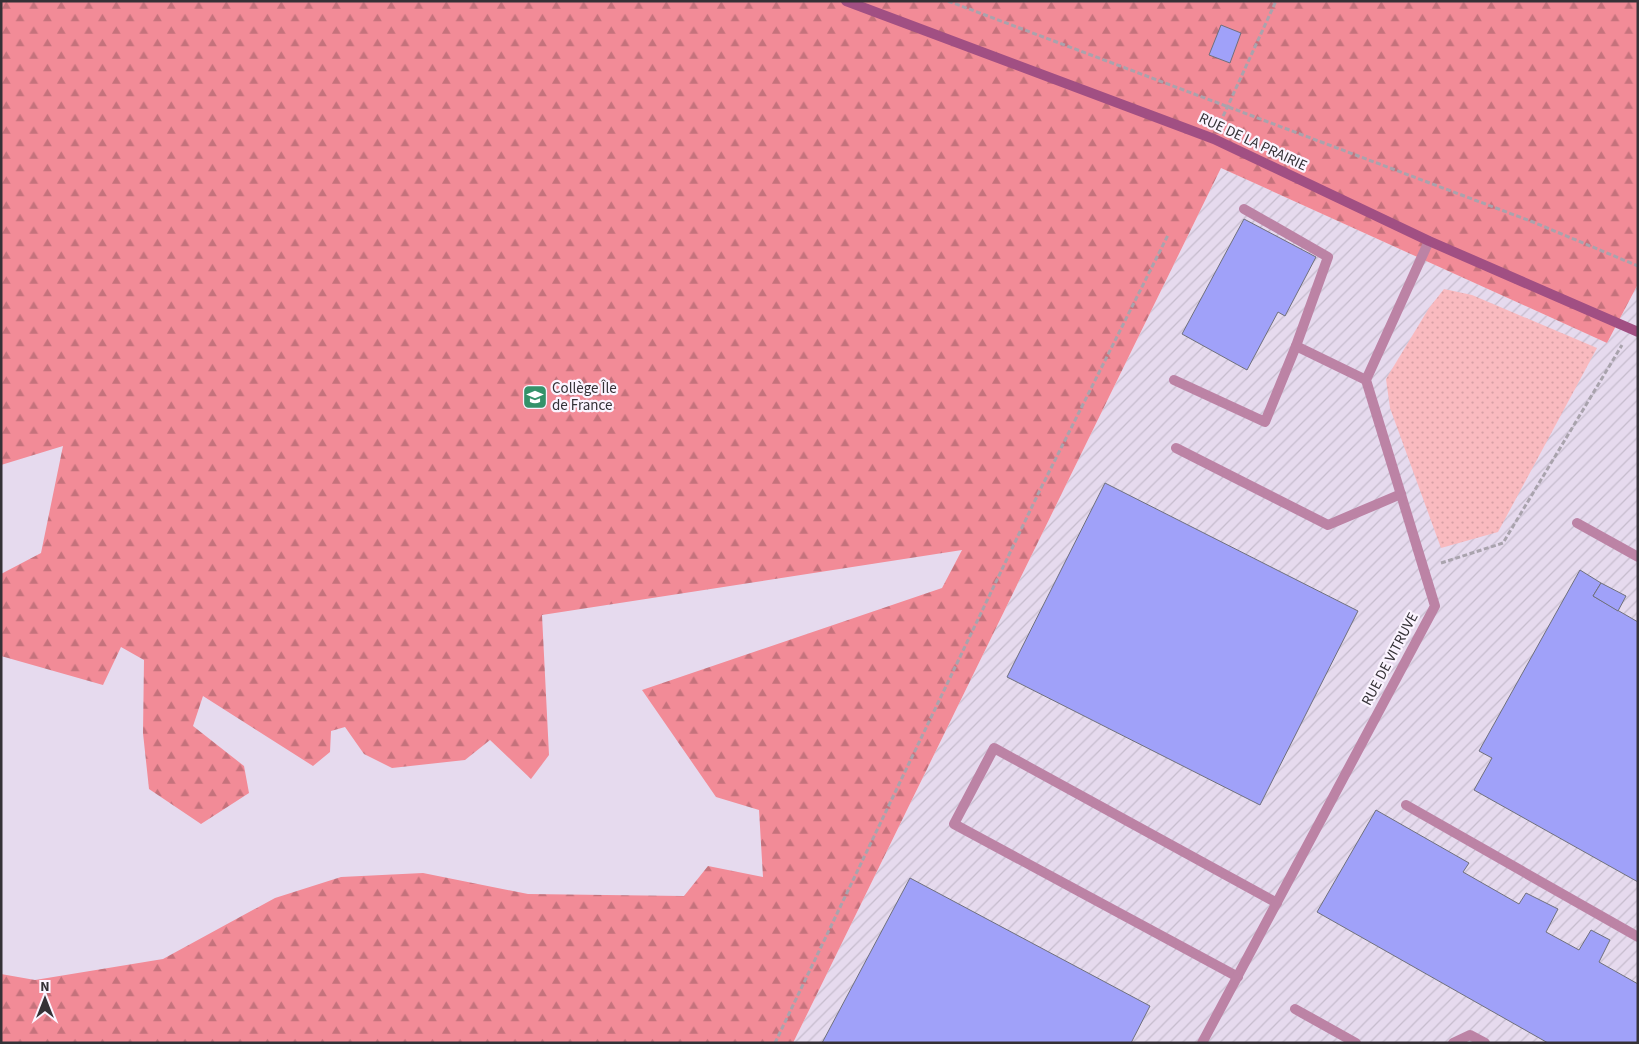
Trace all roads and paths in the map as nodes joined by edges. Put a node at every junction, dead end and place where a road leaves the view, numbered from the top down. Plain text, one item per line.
1 (846, 1) edge
2 (948, 1) edge
3 (1276, 1) edge
4 (1226, 107) junction
5 (1214, 139) junction
6 (1244, 209) dead end
7 (1168, 235) dead end
8 (1429, 241) junction
9 (1638, 266) edge
10 (1635, 331) edge
11 (1296, 346) junction
12 (1174, 380) dead end
13 (1366, 380) junction
14 (1176, 448) dead end
15 (1401, 494) junction
16 (1577, 523) dead end
17 (1638, 557) edge
18 (1424, 569) junction
19 (1406, 805) dead end
20 (1277, 903) junction
21 (1638, 937) edge
22 (1238, 976) junction
23 (1295, 1009) dead end
24 (775, 1043) edge
25 (1202, 1043) edge
26 (1356, 1043) edge
27 (1453, 1043) edge
28 (1485, 1043) edge

1 - 5 street, RUE DE LA PRAIRIE
2 - 4 path
3 - 4 path
4 - 5 path
4 - 9 path
5 - 8 street, RUE DE LA PRAIRIE
6 - 11 lane
7 - 24 path
8 - 10 street, RUE DE LA PRAIRIE
8 - 13 lane
10 - 18 path
11 - 12 lane
11 - 13 lane
13 - 15 lane, RUE DE VITRUVE
14 - 15 lane
15 - 18 lane, RUE DE VITRUVE
16 - 17 lane
18 - 20 lane, RUE DE VITRUVE
19 - 21 lane
20 - 22 lane, RUE DE VITRUVE
20 - 22 lane
22 - 25 lane, RUE DE VITRUVE
23 - 26 lane
27 - 28 lane

